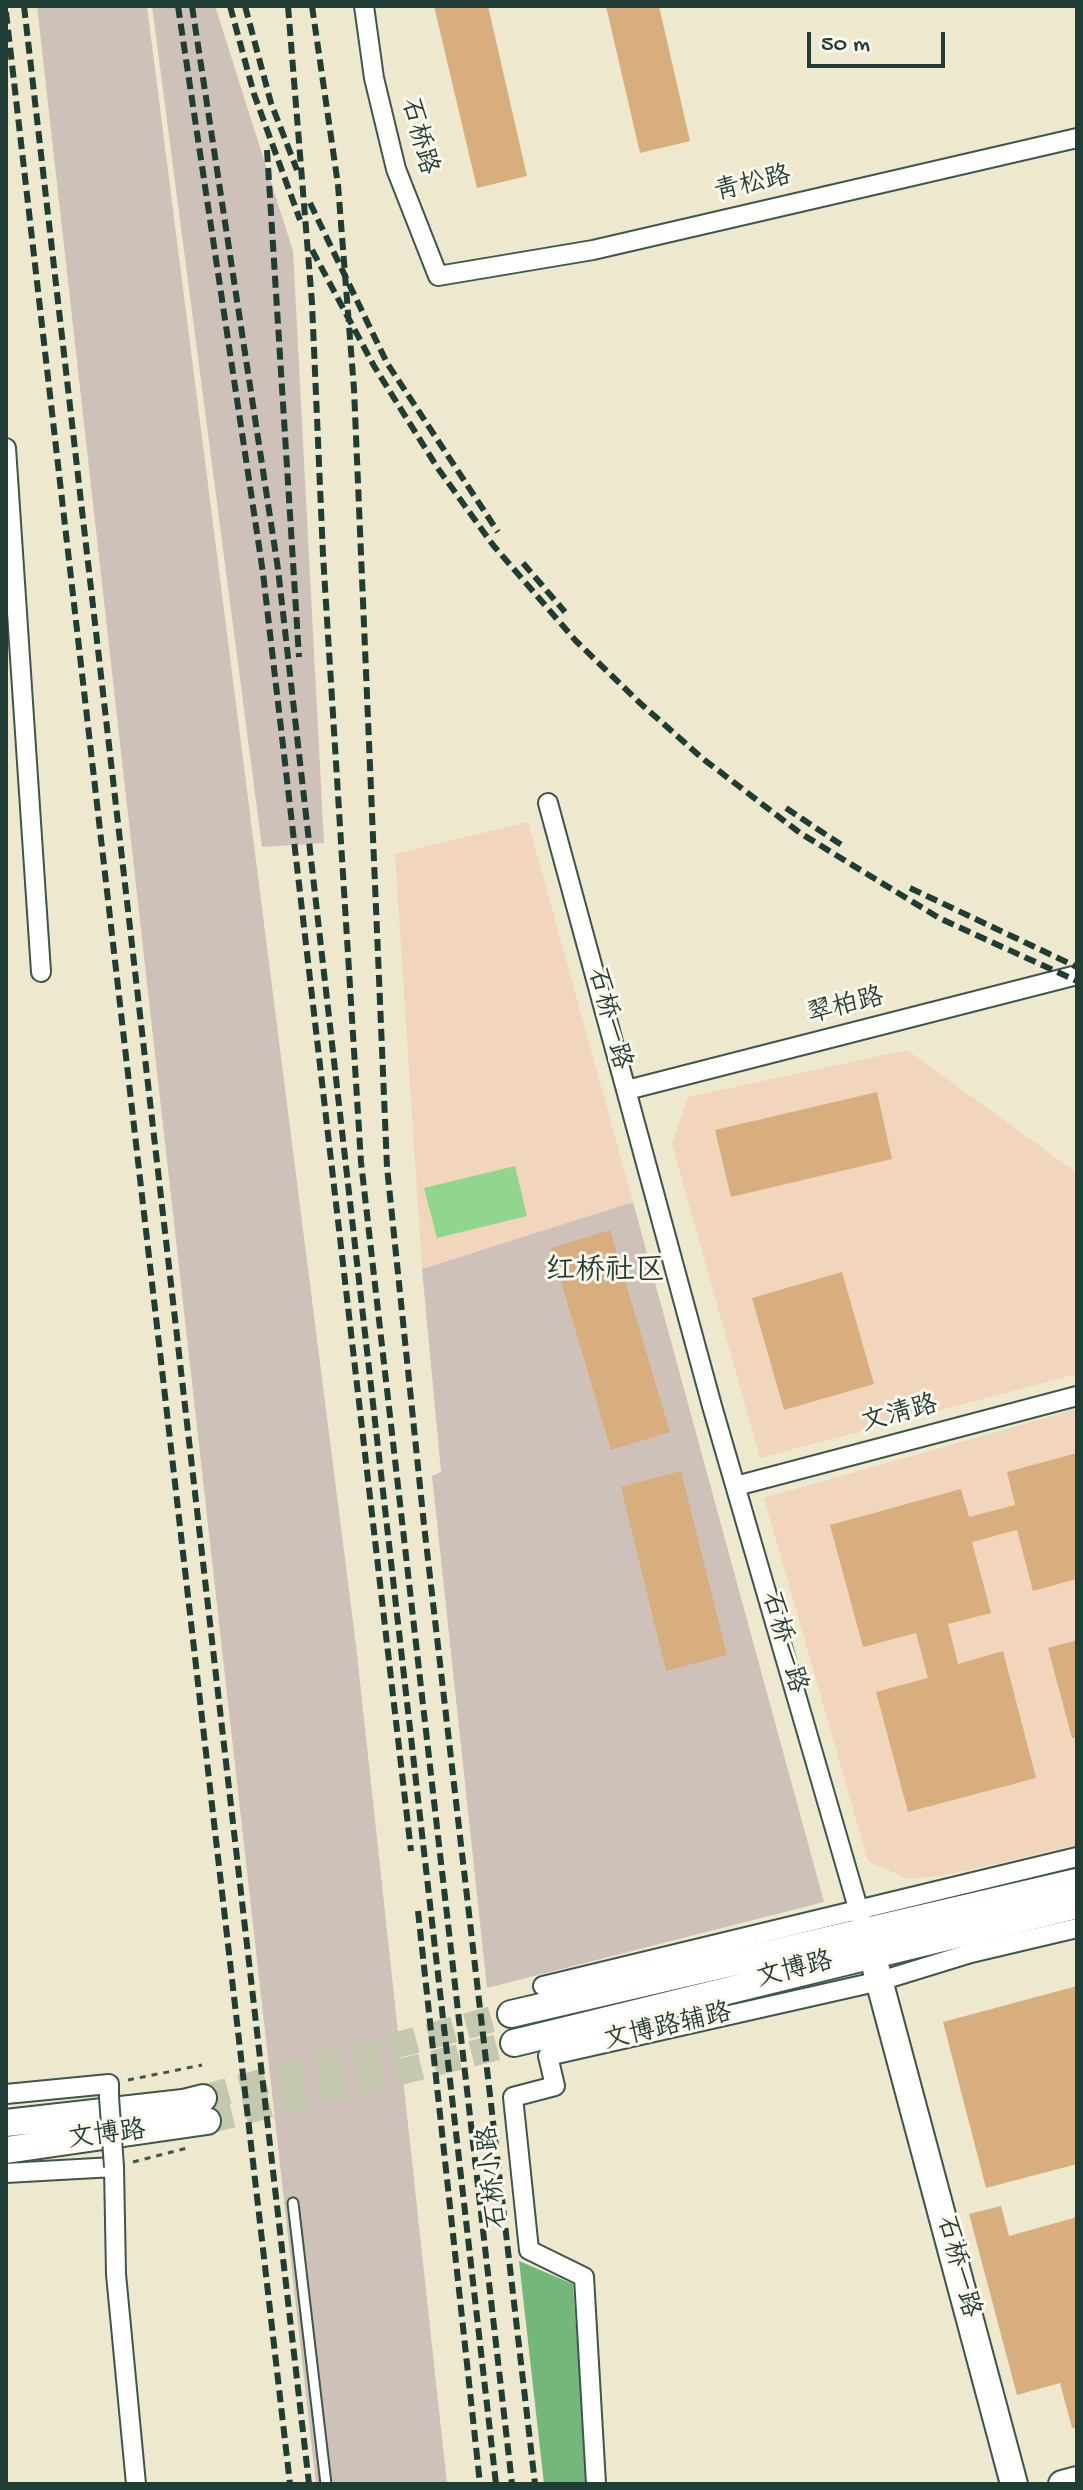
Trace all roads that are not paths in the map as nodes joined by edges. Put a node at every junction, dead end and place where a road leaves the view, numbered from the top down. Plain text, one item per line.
1 (364, 6) edge
2 (1077, 138) edge
3 (438, 276) joint
4 (6, 448) edge
5 (548, 803) dead end
6 (41, 972) dead end
7 (1077, 975) edge
8 (627, 1090) junction
9 (1077, 1396) edge
10 (736, 1486) junction
11 (1077, 1857) edge
12 (1077, 1882) edge
13 (1077, 1905) edge
14 (1077, 1928) edge
15 (865, 1931) junction
16 (880, 1981) junction
17 (543, 1986) dead end
18 (511, 2014) tunnel mouth
19 (514, 2043) tunnel mouth
20 (548, 2056) joint
21 (6, 2094) edge
22 (6, 2123) edge
23 (6, 2150) edge
24 (114, 2167) junction
25 (6, 2173) edge
26 (293, 2203) dead end
27 (1077, 2480) edge
28 (136, 2484) edge
29 (326, 2484) edge
30 (596, 2484) edge
31 (1014, 2484) edge
32 (1062, 2484) edge

1 - 3 street, 石桥路
2 - 3 street, 青松路
4 - 6 street
5 - 8 street, 石桥一路
7 - 8 street, 翠柏路
8 - 10 street, 石桥一路
9 - 10 street, 文清路
10 - 15 street, 石桥一路
11 - 15 street
12 - 15 main road, 文博路
13 - 15 main road, 文博路
14 - 16 street, 文博路辅路
15 - 16 main road, 石桥一路
15 - 17 street
15 - 18 main road
15 - 19 main road, 文博路
16 - 20 street, 文博路辅路
16 - 31 main road, 石桥一路
20 - 30 street, 石桥小路
21 - 24 street, bridge
22 - 23 main road, 文博路
24 - 25 street
24 - 28 street
26 - 29 lane
27 - 32 main road

